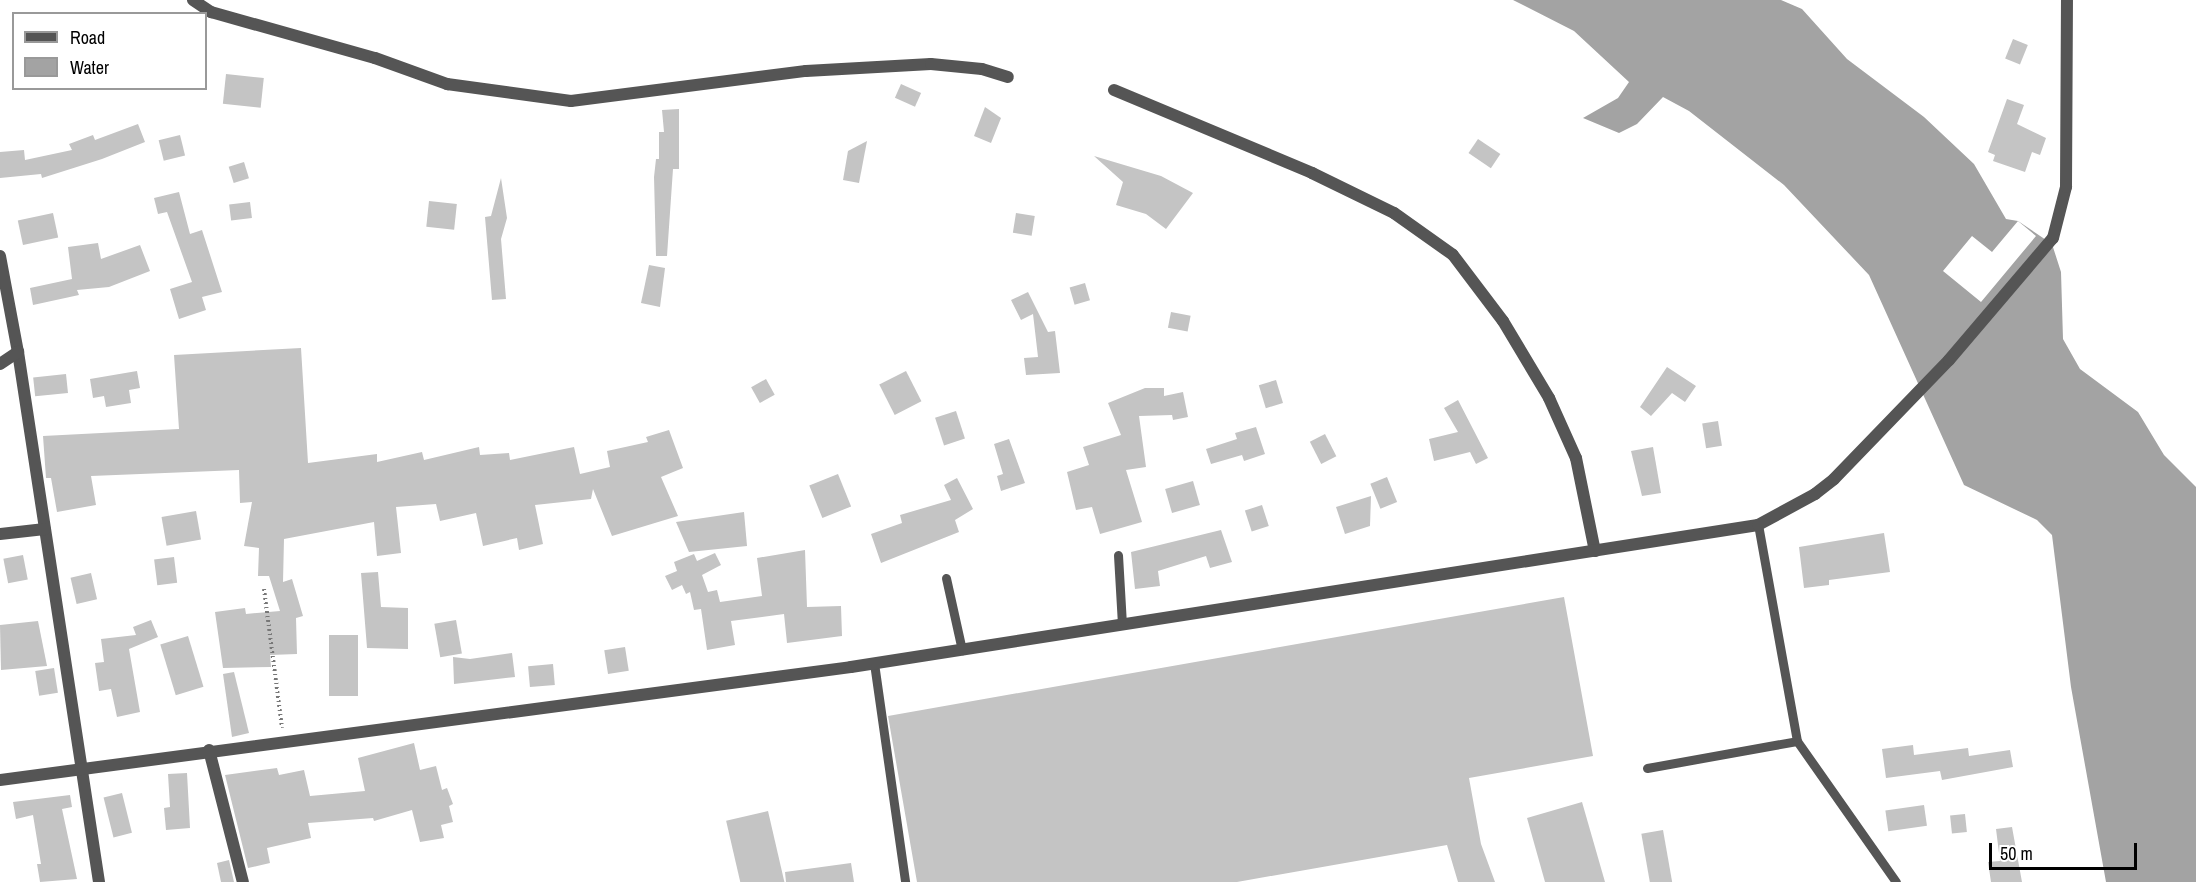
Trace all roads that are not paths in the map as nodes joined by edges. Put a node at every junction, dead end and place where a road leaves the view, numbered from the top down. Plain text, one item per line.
1 (193, 0) edge
2 (2067, 0) edge
3 (1008, 77) dead end
4 (1114, 90) dead end
5 (0, 256) edge
6 (18, 352) junction
7 (0, 364) edge
8 (1758, 525) junction
9 (45, 529) junction
10 (0, 534) edge
11 (1595, 551) junction
12 (1118, 555) dead end
13 (946, 578) dead end
14 (1122, 625) junction
15 (962, 650) junction
16 (874, 663) junction
17 (1797, 741) junction
18 (209, 750) junction
19 (1647, 768) dead end
20 (84, 769) junction
21 (0, 780) edge
22 (99, 882) edge
23 (243, 882) edge
24 (905, 882) edge
25 (1896, 882) edge

1 - 3 street
2 - 8 street
4 - 11 street
5 - 6 street
6 - 7 street
6 - 9 street
8 - 11 street
8 - 17 lane
9 - 10 street
9 - 20 street
11 - 14 street
12 - 14 lane
13 - 15 lane
14 - 15 street
15 - 16 street
16 - 18 street
16 - 24 lane
17 - 19 lane
17 - 25 lane
18 - 20 street
18 - 23 street
20 - 21 street
20 - 22 street

